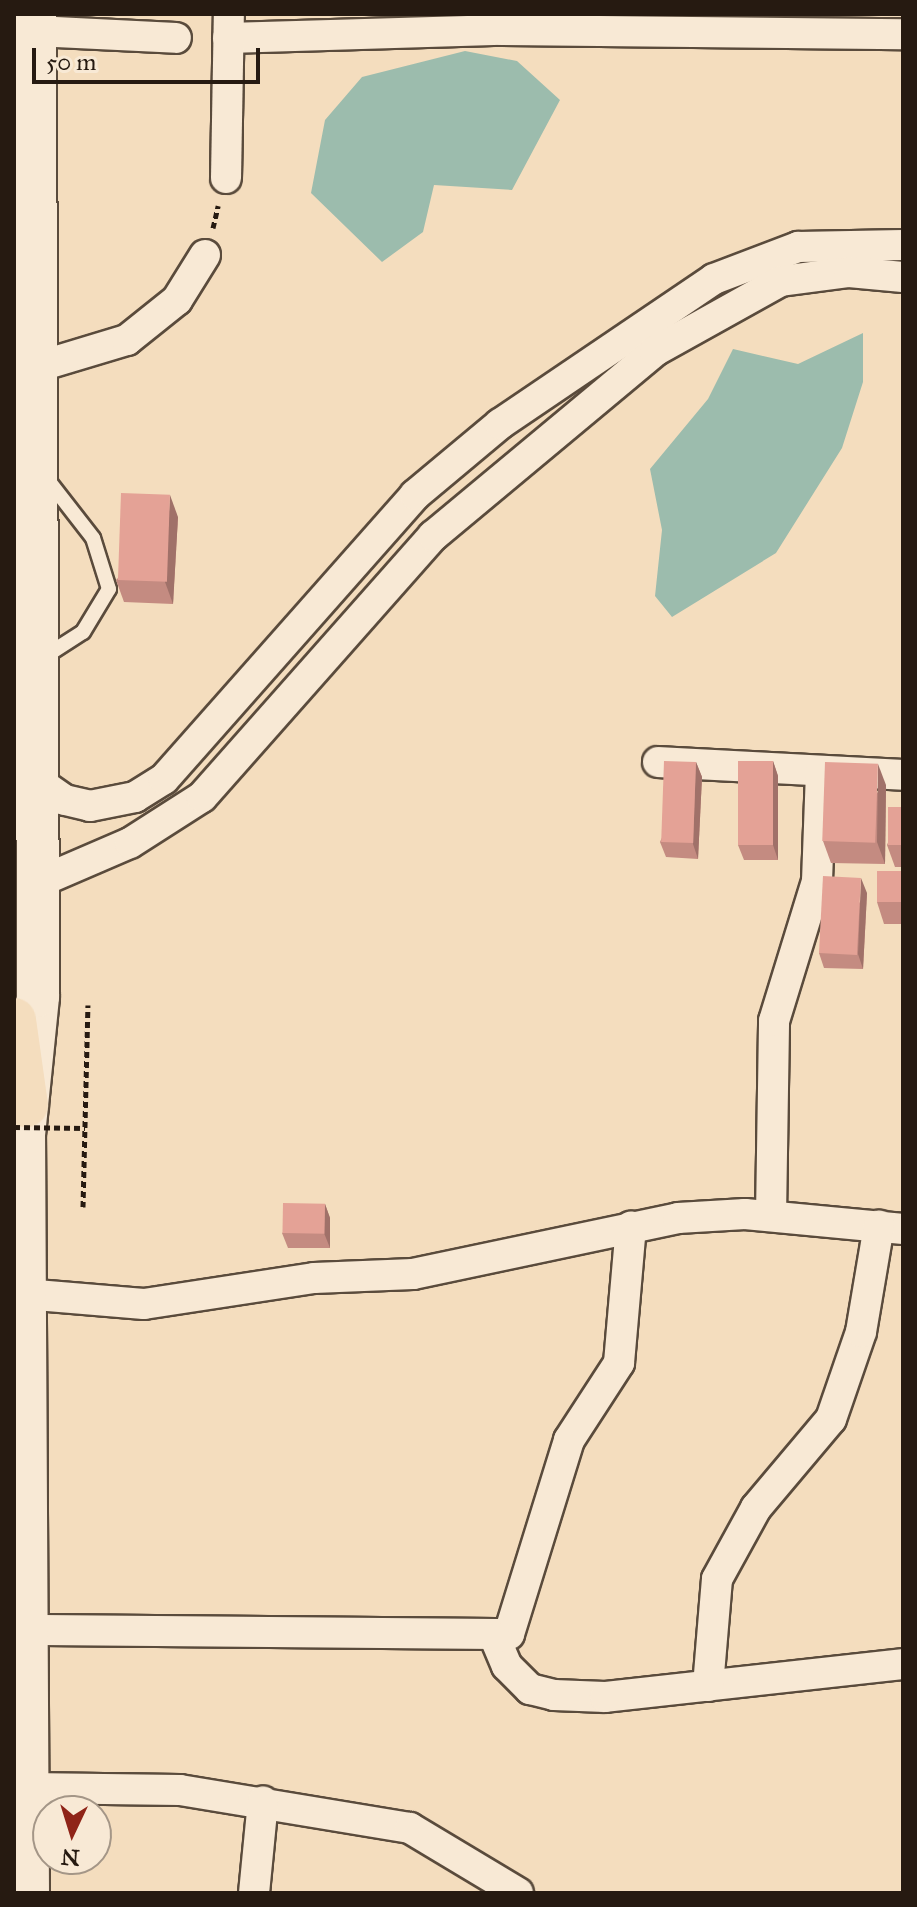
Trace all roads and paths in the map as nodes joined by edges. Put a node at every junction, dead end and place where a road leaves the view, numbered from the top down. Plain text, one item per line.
1 (502, 22) edge
2 (35, 23) edge
3 (228, 26) edge
4 (903, 34) edge
5 (176, 38) dead end
6 (226, 178) joint
7 (903, 245) edge
8 (205, 255) joint
9 (903, 277) edge
10 (37, 367) junction
11 (34, 463) junction
12 (33, 664) junction
13 (658, 762) dead end
14 (821, 771) junction
15 (903, 775) edge
16 (36, 780) junction
17 (37, 883) junction
18 (88, 1005) dead end
19 (14, 1020) edge
20 (20, 1116) edge
21 (85, 1128) junction
22 (83, 1207) dead end
23 (771, 1216) junction
24 (631, 1227) junction
25 (891, 1227) edge
26 (24, 1294) junction
27 (29, 1630) junction
28 (495, 1638) junction
29 (903, 1664) edge
30 (708, 1686) junction
31 (28, 1788) junction
32 (263, 1801) junction
33 (28, 1893) edge
34 (254, 1893) edge
35 (518, 1893) edge

1 - 3 street
1 - 4 street
2 - 5 street
2 - 10 main road
3 - 6 street
6 - 8 path
7 - 16 street
8 - 10 street
9 - 17 street
10 - 11 main road
11 - 12 main road
11 - 12 lane
12 - 16 main road
13 - 14 street
14 - 15 street
14 - 23 street
16 - 17 main road
17 - 20 main road
18 - 21 path
19 - 20 highway
20 - 21 path, bridge
20 - 26 main road
21 - 22 path
23 - 24 street
23 - 25 street
24 - 26 street
24 - 28 street
25 - 30 street
26 - 27 main road
27 - 28 street
27 - 31 main road
28 - 30 street
29 - 30 street
31 - 32 street
31 - 33 main road
32 - 34 street
32 - 35 street

